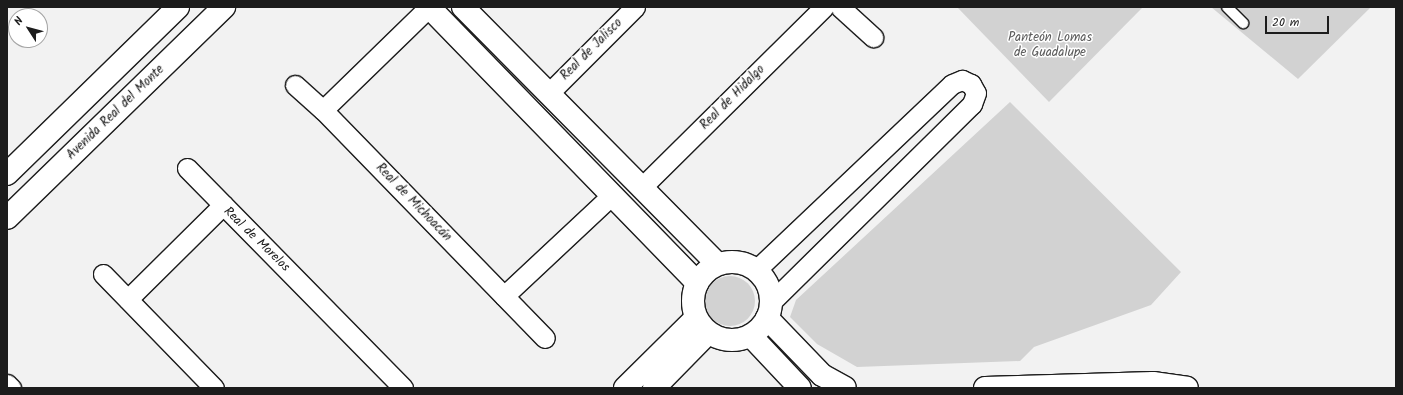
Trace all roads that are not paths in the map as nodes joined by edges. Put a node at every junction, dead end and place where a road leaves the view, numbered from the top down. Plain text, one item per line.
1 (178, 7) edge
2 (224, 7) edge
3 (429, 7) edge
4 (463, 7) edge
5 (635, 7) edge
6 (824, 7) edge
7 (840, 7) edge
8 (1227, 7) edge
9 (1243, 23) dead end
10 (873, 37) dead end
11 (295, 85) dead end
12 (548, 94) junction
13 (323, 110) junction
14 (187, 168) dead end
15 (7, 174) edge
16 (641, 188) junction
17 (612, 195) junction
18 (223, 205) junction
19 (7, 218) edge
20 (717, 264) junction
21 (756, 270) junction
22 (103, 274) dead end
23 (697, 283) junction
24 (504, 296) junction
25 (128, 299) junction
26 (770, 310) junction
27 (702, 326) junction
28 (751, 336) junction
29 (546, 338) dead end
30 (7, 384) edge
31 (11, 388) edge
32 (214, 388) edge
33 (403, 388) edge
34 (625, 388) edge
35 (654, 388) edge
36 (800, 388) edge
37 (845, 388) edge
38 (985, 388) edge
39 (1187, 388) edge

1 - 15 street
2 - 19 street, Avenida Real del Monte
3 - 13 street
3 - 17 street
4 - 12 street
5 - 12 street, Real de Jalisco
6 - 16 street, Real de Hidalgo
7 - 10 street
8 - 9 lane
11 - 13 street, Real de Michoacán
12 - 16 street
13 - 24 street, Real de Michoacán
14 - 18 street
16 - 20 street
17 - 23 street
17 - 24 street
18 - 25 street, Real de Morelos
18 - 33 street, Real de Morelos
20 - 21 street
20 - 23 street
21 - 26 street
21 - 26 street
22 - 25 street
23 - 27 street
24 - 29 street, Real de Michoacán
25 - 32 street
26 - 28 street
26 - 37 street
27 - 28 street
27 - 34 street
27 - 35 street
28 - 36 street
30 - 31 street
38 - 39 street

